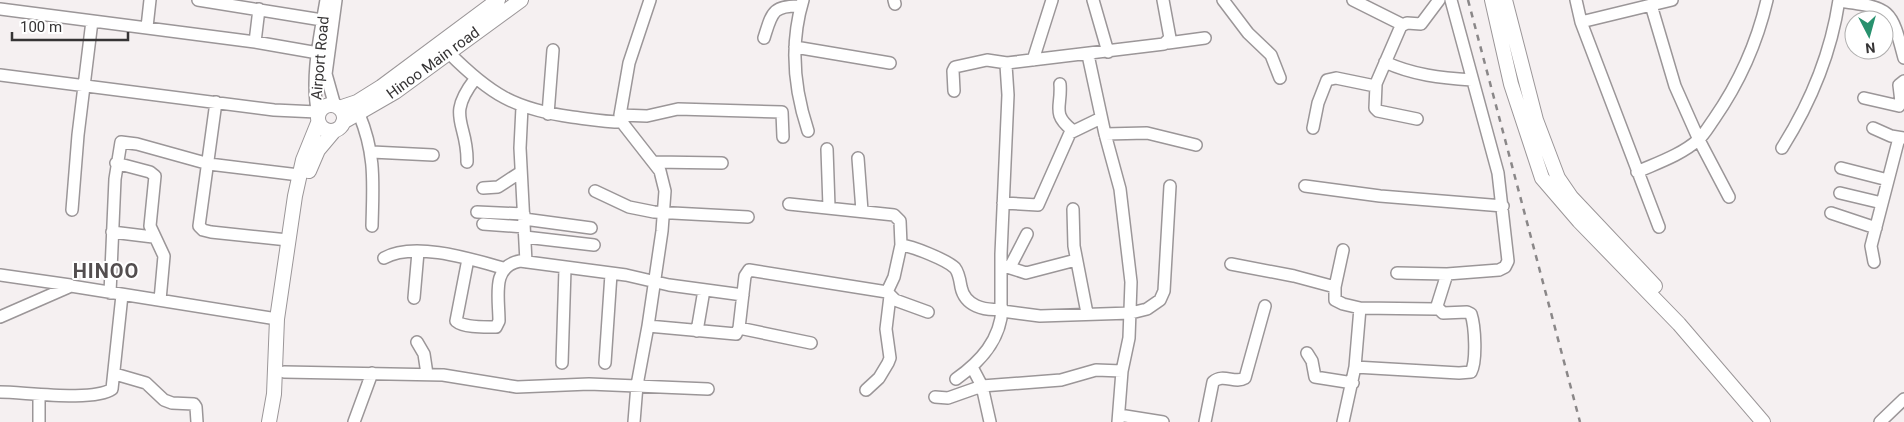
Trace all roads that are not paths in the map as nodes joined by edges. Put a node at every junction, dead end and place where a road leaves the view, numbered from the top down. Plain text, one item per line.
1 (150, 0) edge
2 (198, 0) edge
3 (326, 0) edge
4 (336, 0) edge
5 (498, 0) edge
6 (521, 0) edge
7 (650, 0) edge
8 (1052, 0) edge
9 (1093, 0) edge
10 (1163, 0) edge
11 (1223, 0) edge
12 (1353, 0) edge
13 (1439, 0) edge
14 (1451, 0) edge
15 (1492, 0) edge
16 (1505, 0) edge
17 (1576, 0) edge
18 (1672, 0) edge
19 (1767, 0) edge
20 (1839, 0) edge
21 (802, 3) edge
22 (779, 4) edge
23 (1651, 5) junction
24 (0, 9) edge
25 (259, 9) junction
26 (322, 20) junction
27 (92, 21) junction
28 (1581, 22) junction
29 (1403, 25) junction
30 (147, 27) junction
31 (764, 38) dead end
32 (1205, 38) dead end
33 (255, 42) junction
34 (1168, 43) junction
35 (795, 48) junction
36 (553, 50) dead end
37 (1108, 52) junction
38 (318, 53) junction
39 (449, 53) junction
40 (1903, 53) edge
41 (1088, 55) junction
42 (1033, 60) junction
43 (1385, 62) junction
44 (890, 63) dead end
45 (1008, 63) junction
46 (0, 75) edge
47 (1280, 78) dead end
48 (475, 79) junction
49 (1472, 80) junction
50 (1904, 81) edge
51 (1060, 84) dead end
52 (1376, 85) junction
53 (85, 86) junction
54 (954, 91) dead end
55 (1864, 98) dead end
56 (216, 102) junction
57 (522, 107) junction
58 (359, 114) junction
59 (548, 114) junction
60 (318, 116) junction
61 (338, 117) junction
62 (621, 118) junction
63 (1101, 118) junction
64 (1417, 119) dead end
65 (1313, 128) dead end
66 (1873, 128) dead end
67 (1072, 130) junction
68 (808, 131) dead end
69 (1104, 134) junction
70 (783, 137) dead end
71 (1902, 138) edge
72 (1699, 140) junction
73 (1196, 145) dead end
74 (1782, 148) dead end
75 (827, 149) dead end
76 (372, 152) junction
77 (433, 155) dead end
78 (858, 158) dead end
79 (467, 162) dead end
80 (654, 162) junction
81 (116, 163) junction
82 (722, 163) dead end
83 (209, 164) junction
84 (1841, 168) dead end
85 (521, 172) junction
86 (1637, 172) junction
87 (299, 175) junction
88 (1888, 180) junction
89 (1170, 186) dead end
90 (1305, 186) dead end
91 (483, 188) dead end
92 (595, 191) dead end
93 (1840, 192) dead end
94 (1729, 197) dead end
95 (1003, 203) junction
96 (1882, 203) junction
97 (789, 204) dead end
98 (1503, 206) junction
99 (829, 207) junction
100 (1073, 208) dead end
101 (72, 210) dead end
102 (862, 211) junction
103 (477, 212) dead end
104 (1832, 213) dead end
105 (664, 214) junction
106 (748, 217) dead end
107 (483, 224) dead end
108 (524, 224) junction
109 (372, 226) dead end
110 (1659, 227) dead end
111 (591, 228) dead end
112 (1876, 228) junction
113 (112, 232) junction
114 (1027, 234) dead end
115 (153, 237) junction
116 (288, 240) junction
117 (594, 245) dead end
118 (901, 245) junction
119 (1343, 250) dead end
120 (418, 252) junction
121 (384, 258) dead end
122 (468, 259) junction
123 (1076, 260) junction
124 (526, 262) junction
125 (1874, 262) dead end
126 (1231, 264) dead end
127 (1006, 266) junction
128 (503, 268) junction
129 (565, 269) junction
130 (1397, 273) dead end
131 (611, 274) junction
132 (1447, 274) junction
133 (0, 275) edge
134 (654, 282) junction
135 (71, 286) junction
136 (1335, 287) junction
137 (704, 290) junction
138 (110, 293) junction
139 (888, 294) junction
140 (122, 295) junction
141 (743, 295) junction
142 (414, 298) dead end
143 (160, 300) junction
144 (1265, 306) dead end
145 (1360, 308) junction
146 (1438, 308) junction
147 (1002, 310) junction
148 (928, 312) dead end
149 (1087, 313) junction
150 (1131, 313) junction
151 (2, 318) edge
152 (277, 319) junction
153 (648, 326) junction
154 (739, 328) junction
155 (697, 331) junction
156 (417, 342) dead end
157 (811, 343) dead end
158 (1307, 353) dead end
159 (562, 363) dead end
160 (605, 363) dead end
161 (972, 367) junction
162 (1355, 367) junction
163 (1122, 371) junction
164 (284, 372) junction
165 (115, 374) junction
166 (372, 374) junction
167 (427, 374) junction
168 (956, 379) dead end
169 (1352, 382) junction
170 (637, 386) junction
171 (982, 386) junction
172 (708, 389) dead end
173 (866, 390) dead end
174 (0, 392) edge
175 (39, 395) junction
176 (935, 397) dead end
177 (1904, 399) edge
178 (1118, 418) edge
179 (39, 422) edge
180 (197, 422) edge
181 (269, 422) edge
182 (278, 422) edge
183 (354, 422) edge
184 (634, 422) edge
185 (990, 422) edge
186 (1163, 422) edge
187 (1205, 422) edge
188 (1343, 422) edge
189 (1763, 422) edge
190 (1774, 422) edge
191 (1880, 422) edge

1 - 30 street
2 - 25 street
3 - 26 street, Airport Road
4 - 61 street, Airport Road
5 - 61 main road, Hinoo Main road
6 - 39 main road, Hinoo Main road
7 - 62 street
8 - 42 street
9 - 37 street
10 - 34 street
11 - 47 street
12 - 29 street
13 - 29 street
14 - 49 street
15 - 189 main road
16 - 190 main road
17 - 28 street
18 - 23 street
19 - 72 street
20 - 40 street
20 - 74 street
21 - 22 street
21 - 35 street
22 - 31 street
23 - 28 street
23 - 72 street
24 - 27 street
25 - 26 street
25 - 33 street
26 - 38 street, Airport Road
27 - 30 street
27 - 53 street
28 - 86 street
29 - 43 street
30 - 33 street
32 - 34 street
33 - 38 street
34 - 37 street
35 - 44 street
35 - 68 street
36 - 59 street
37 - 41 street
38 - 60 street, Airport Road
39 - 48 street
39 - 58 main road, Hinoo Main road
41 - 42 street
41 - 63 street
42 - 45 street
43 - 49 street
43 - 52 street
45 - 54 street
45 - 95 street
46 - 53 street
48 - 57 street
48 - 79 street
49 - 98 street
50 - 55 street
51 - 67 street
52 - 64 street
52 - 65 street
53 - 56 street
53 - 101 street
56 - 60 street
56 - 83 street
57 - 59 street
57 - 85 street
58 - 61 main road, Hinoo Main road
58 - 76 street
59 - 62 street
60 - 61 main road
60 - 61 main road
60 - 87 main road
61 - 164 main road
62 - 70 street
62 - 80 street
63 - 67 street
63 - 69 street
66 - 71 street
67 - 95 street
69 - 73 street
69 - 150 street
71 - 88 street
72 - 86 street
72 - 94 street
75 - 99 street
76 - 77 street
76 - 109 street
78 - 102 street
80 - 82 street
80 - 105 street
81 - 83 street
81 - 113 street
81 - 115 street
83 - 87 street
83 - 116 street
84 - 88 street
85 - 91 street
85 - 108 street
86 - 110 street
87 - 116 main road
88 - 96 street
89 - 150 street
90 - 98 street
92 - 105 street
93 - 96 street
95 - 127 street
96 - 112 street
97 - 99 street
98 - 132 street
99 - 102 street
100 - 123 street
102 - 118 street
103 - 108 street
104 - 112 street
105 - 106 street
105 - 134 street
107 - 108 street
108 - 111 street
108 - 117 street
108 - 124 street
112 - 125 street
113 - 115 street
113 - 138 street
114 - 127 street
115 - 143 street
116 - 152 main road
118 - 139 street
118 - 147 street
119 - 136 street
120 - 121 street
120 - 122 street
120 - 142 street
122 - 128 street
122 - 128 street
123 - 127 street
123 - 149 street
124 - 128 street
124 - 129 street
126 - 136 street
127 - 147 street
129 - 131 street
129 - 159 street
130 - 132 street
131 - 134 street
131 - 160 street
132 - 146 street
133 - 135 street
134 - 137 street
134 - 153 street
135 - 138 street
135 - 151 street
136 - 145 street
137 - 141 street
137 - 155 street
138 - 140 street
139 - 141 street
139 - 148 street
139 - 173 street
140 - 143 street
140 - 165 street
141 - 154 street
143 - 152 street
144 - 187 street
145 - 146 street
145 - 162 street
146 - 162 street
147 - 149 street
147 - 161 street
149 - 150 street
150 - 163 street
152 - 181 main road
153 - 155 street
153 - 170 street
154 - 155 street
154 - 157 street
156 - 167 street
158 - 169 street
161 - 168 street
161 - 171 street
162 - 169 street
163 - 171 street
163 - 178 street
164 - 166 street
164 - 182 main road
165 - 175 street
165 - 180 street
166 - 167 street
166 - 183 street
167 - 170 street
169 - 188 street
170 - 172 street
170 - 184 street
171 - 176 street
171 - 185 street
174 - 175 street
175 - 179 street
177 - 191 street
178 - 186 street

